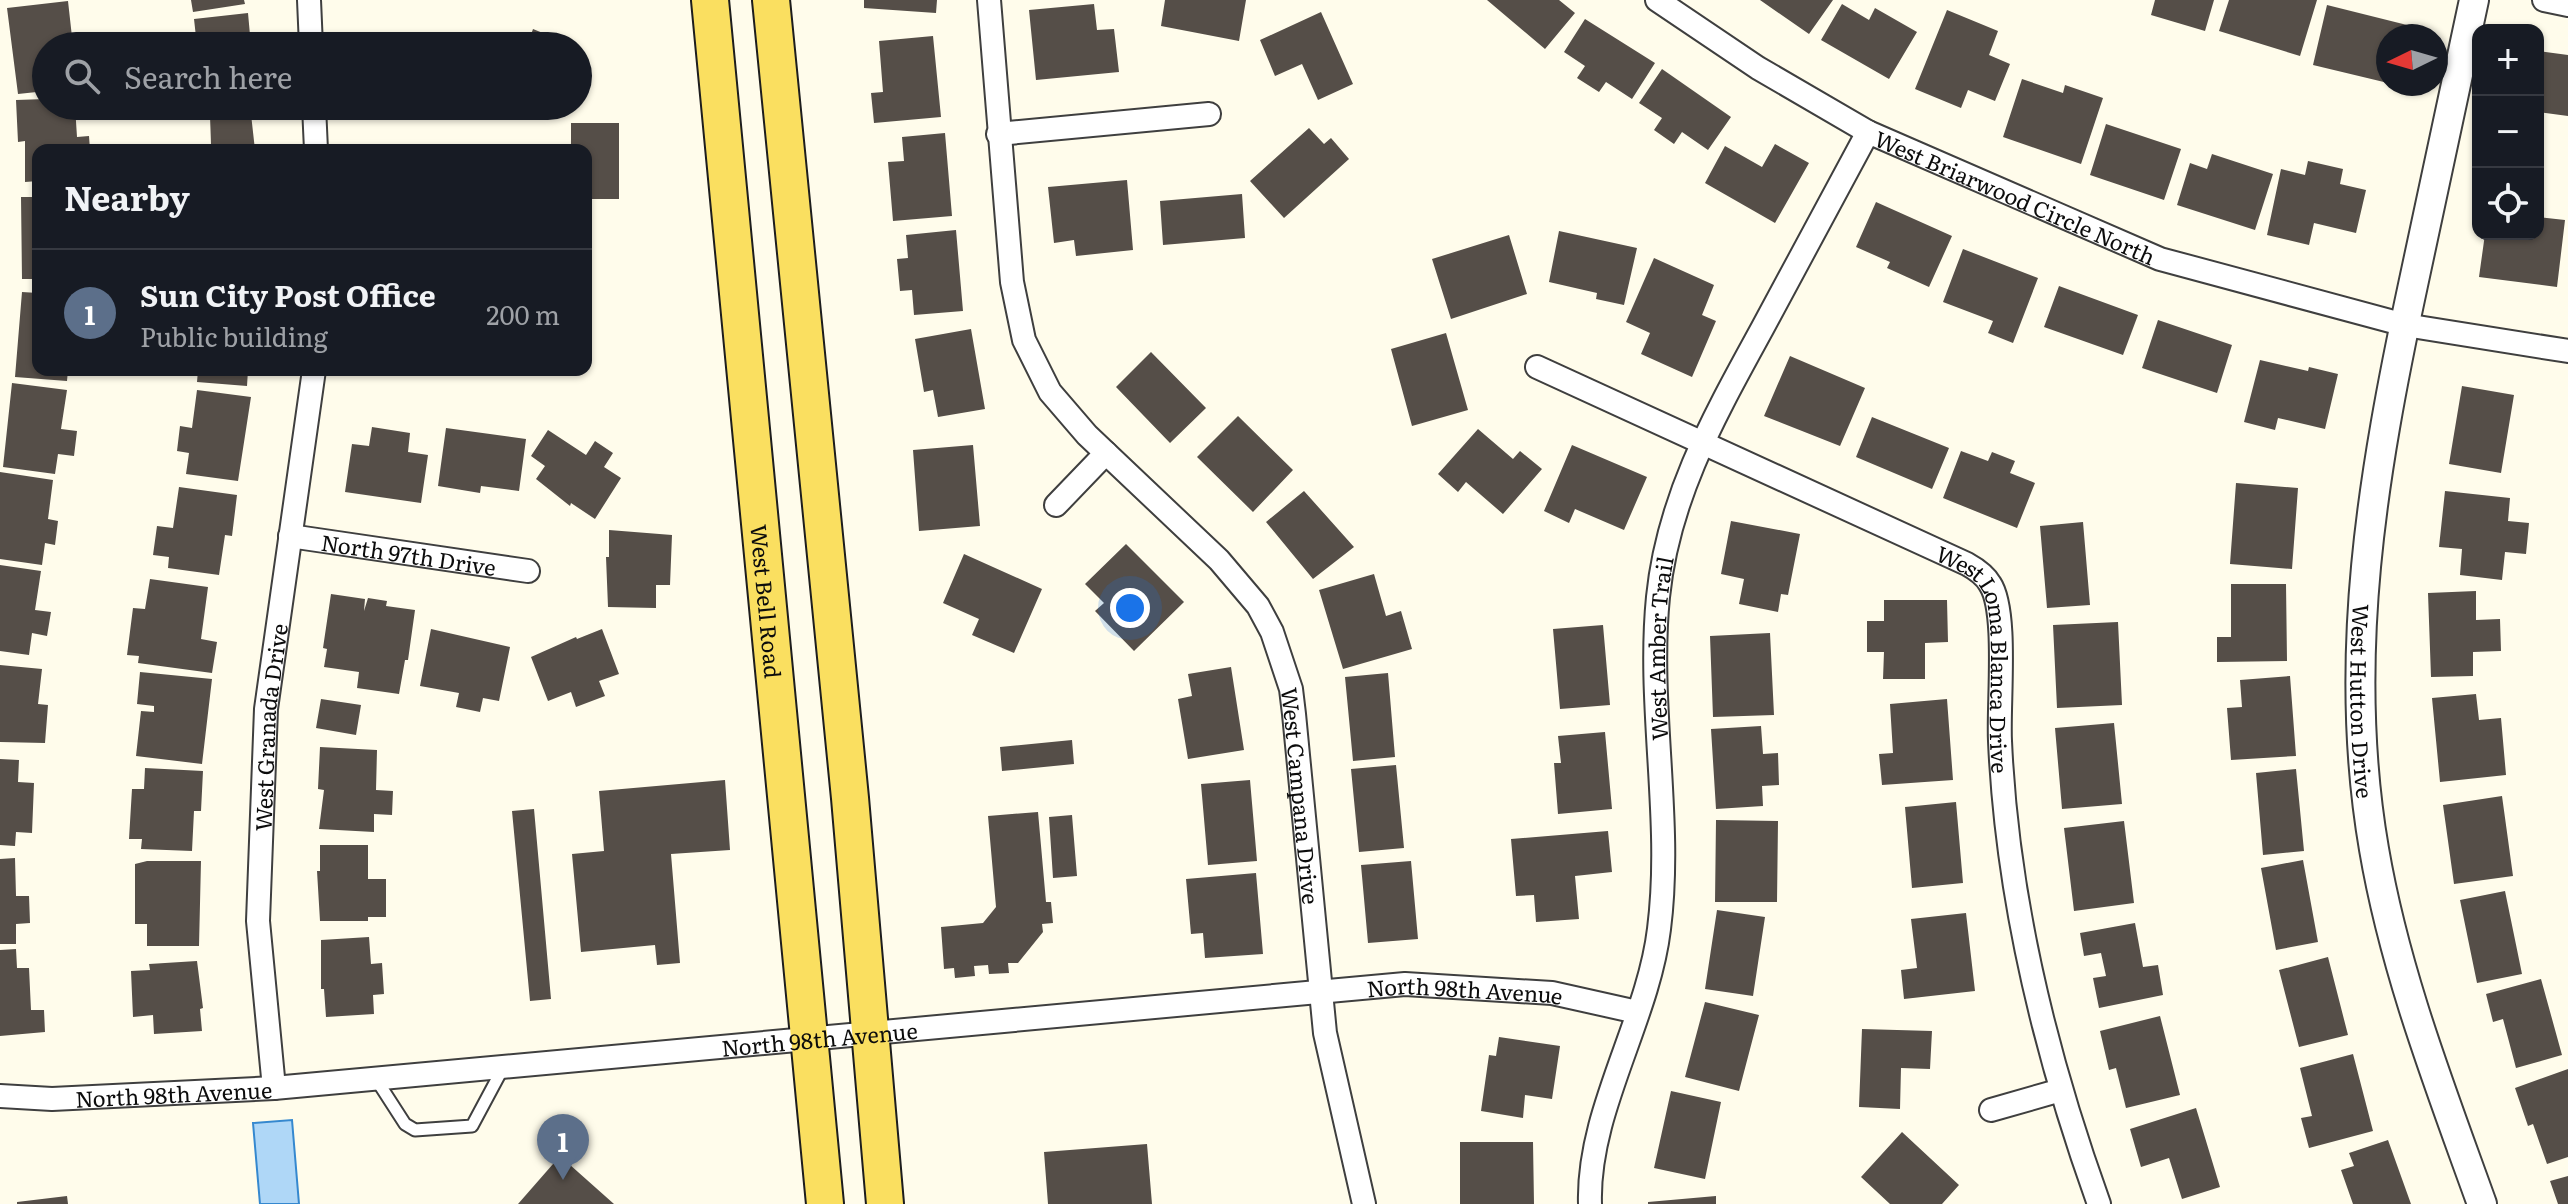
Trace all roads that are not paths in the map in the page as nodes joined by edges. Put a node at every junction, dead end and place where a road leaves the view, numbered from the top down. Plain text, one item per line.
1 (309, 0) edge
2 (710, 0) edge
3 (771, 0) edge
4 (989, 0) edge
5 (1657, 0) edge
6 (2474, 0) edge
7 (2544, 0) edge
8 (2568, 5) edge
9 (310, 32) edge
10 (1209, 114) dead end
11 (315, 120) edge
12 (1868, 132) junction
13 (998, 134) junction
14 (316, 144) edge
15 (2405, 325) junction
16 (2568, 351) edge
17 (1537, 367) dead end
18 (313, 376) edge
19 (1700, 444) junction
20 (1106, 453) junction
21 (1056, 505) dead end
22 (290, 536) junction
23 (528, 571) dead end
24 (1319, 992) junction
25 (1637, 1012) junction
26 (869, 1034) junction
27 (810, 1040) junction
28 (503, 1068) junction
29 (376, 1079) junction
30 (274, 1088) junction
31 (2061, 1090) junction
32 (0, 1096) edge
33 (1991, 1110) dead end
34 (825, 1204) edge
35 (885, 1204) edge
36 (1364, 1204) edge
37 (1590, 1204) edge
38 (2099, 1204) edge
39 (2482, 1204) edge

1 - 9 street
2 - 27 main road, West Bell Road
3 - 26 main road
4 - 13 street, West Campana Drive
5 - 12 street, West Briarwood Circle North
6 - 15 street, West Hutton Drive
7 - 8 street
10 - 13 street
11 - 14 street
12 - 15 street, West Briarwood Circle North
12 - 19 street, West Amber Trail
13 - 20 street, West Campana Drive
15 - 16 street, West Briarwood Circle North
15 - 39 street, West Hutton Drive
17 - 19 street, West Loma Blanca Drive
18 - 22 street, West Granada Drive
19 - 25 street, West Amber Trail
19 - 31 street, West Loma Blanca Drive
20 - 21 street
20 - 24 street, West Campana Drive
22 - 23 street, North 97th Drive
22 - 30 street, West Granada Drive
24 - 25 street, North 98th Avenue
24 - 26 street, North 98th Avenue
24 - 36 street, West Campana Drive
25 - 37 street, West Amber Trail
26 - 27 street, North 98th Avenue
26 - 35 main road
27 - 28 street, North 98th Avenue
27 - 34 main road, West Bell Road
28 - 29 street, North 98th Avenue
28 - 29 lane
29 - 30 street, North 98th Avenue
30 - 32 street, North 98th Avenue
31 - 33 street
31 - 38 street, West Loma Blanca Drive

